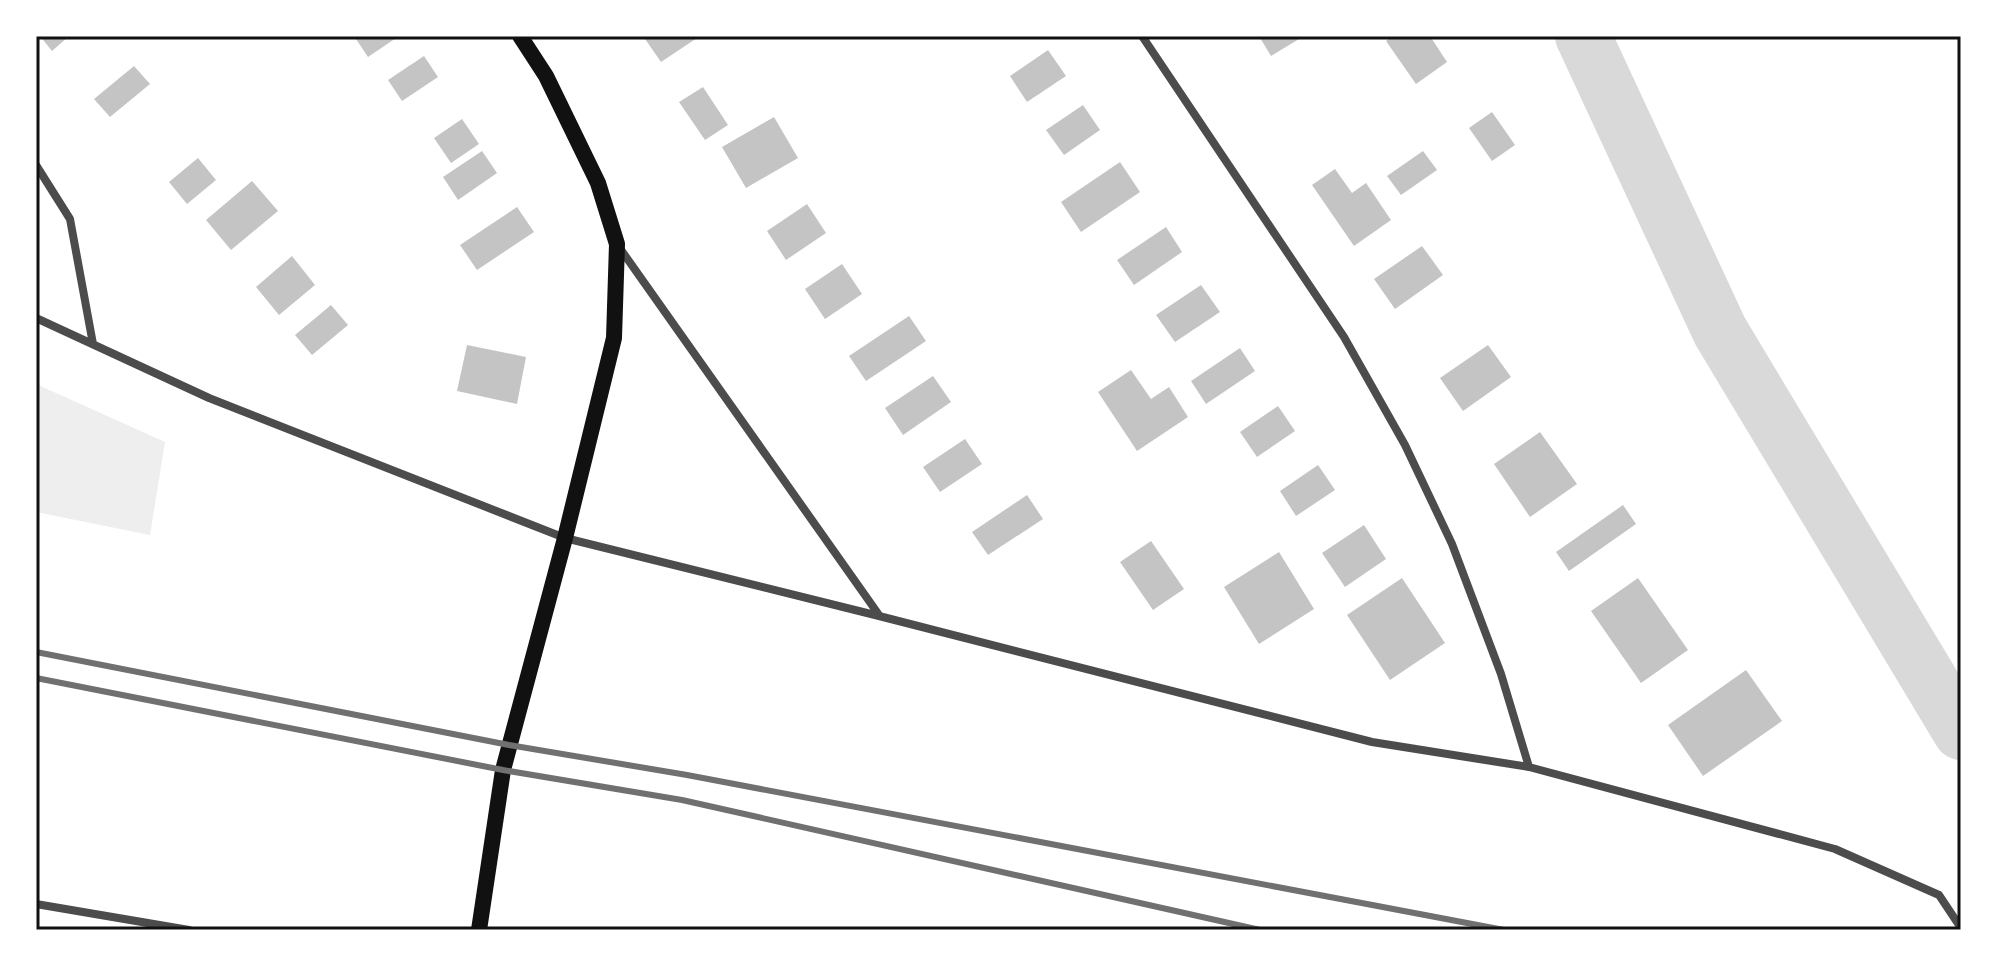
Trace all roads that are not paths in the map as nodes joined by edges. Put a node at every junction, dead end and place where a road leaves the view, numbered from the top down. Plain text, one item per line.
1 (520, 36) edge
2 (1142, 36) edge
3 (36, 165) edge
4 (617, 244) junction
5 (36, 318) edge
6 (93, 344) junction
7 (565, 538) junction
8 (879, 616) junction
9 (1529, 767) junction
10 (36, 904) edge
11 (1961, 928) edge
12 (189, 930) edge
13 (479, 930) edge

1 - 4 main road
2 - 9 street
3 - 6 street
4 - 7 main road
4 - 8 street
5 - 6 street
6 - 7 street
7 - 8 street
7 - 13 main road
8 - 9 street
9 - 11 street
10 - 12 street

